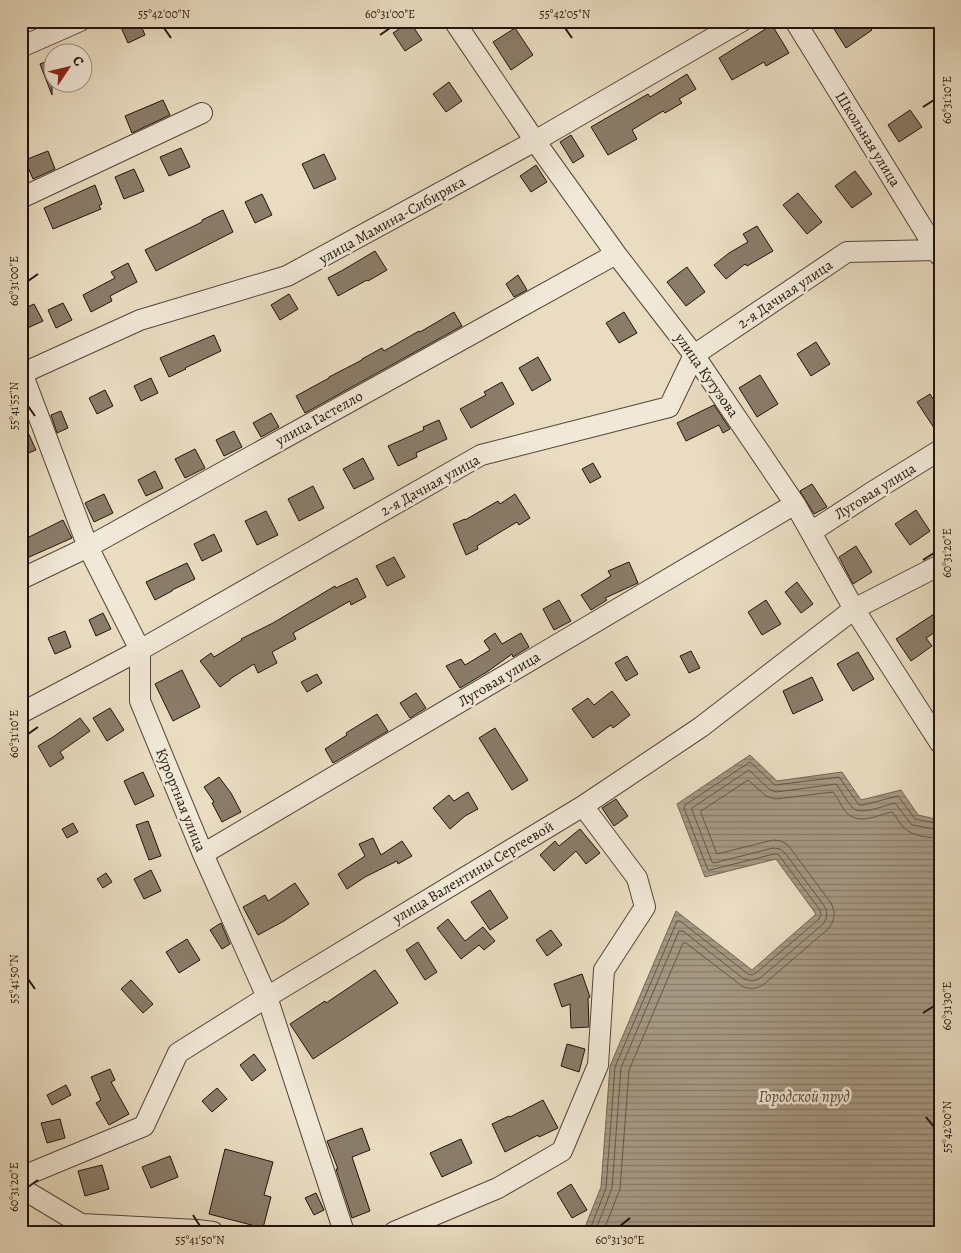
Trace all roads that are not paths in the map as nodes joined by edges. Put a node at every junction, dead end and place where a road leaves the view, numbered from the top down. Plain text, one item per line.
1 (80, 21) edge
2 (454, 21) edge
3 (742, 21) edge
4 (795, 21) edge
5 (21, 47) edge
6 (202, 113) dead end
7 (535, 141) junction
8 (21, 198) edge
9 (939, 251) edge
10 (616, 254) junction
11 (694, 355) junction
12 (22, 373) edge
13 (940, 450) edge
14 (795, 504) junction
15 (811, 532) junction
16 (88, 546) junction
17 (940, 565) edge
18 (21, 579) edge
19 (854, 609) junction
20 (140, 650) junction
21 (21, 713) edge
22 (940, 743) edge
23 (584, 806) junction
24 (203, 854) junction
25 (266, 997) junction
26 (21, 1177) edge
27 (21, 1188) edge
28 (213, 1232) edge
29 (344, 1232) edge
30 (394, 1232) edge

1 - 5 street
2 - 7 street, улица Кутузова
3 - 7 street, улица Мамина-Сибиряка
4 - 9 street, Школьная улица
6 - 8 street
7 - 10 street, улица Кутузова
7 - 12 street, улица Мамина-Сибиряка
9 - 11 street, 2-я Дачная улица
10 - 11 street, улица Кутузова
10 - 16 street, улица Гастелло
11 - 14 street, улица Кутузова
11 - 20 street, 2-я Дачная улица
12 - 16 street, Курортная улица
13 - 15 street, Луговая улица
14 - 15 street, улица Кутузова
14 - 24 street, Луговая улица
15 - 19 street, улица Кутузова
16 - 18 street, улица Гастелло
16 - 20 street, Курортная улица
17 - 19 street, улица Валентины Сергеевой
19 - 22 street, улица Кутузова
19 - 23 street, улица Валентины Сергеевой
20 - 21 street, 2-я Дачная улица
20 - 24 street, Курортная улица
23 - 25 street, улица Валентины Сергеевой
23 - 30 street
24 - 25 street, Курортная улица
25 - 26 street, улица Валентины Сергеевой
25 - 29 street, Курортная улица
27 - 28 street

